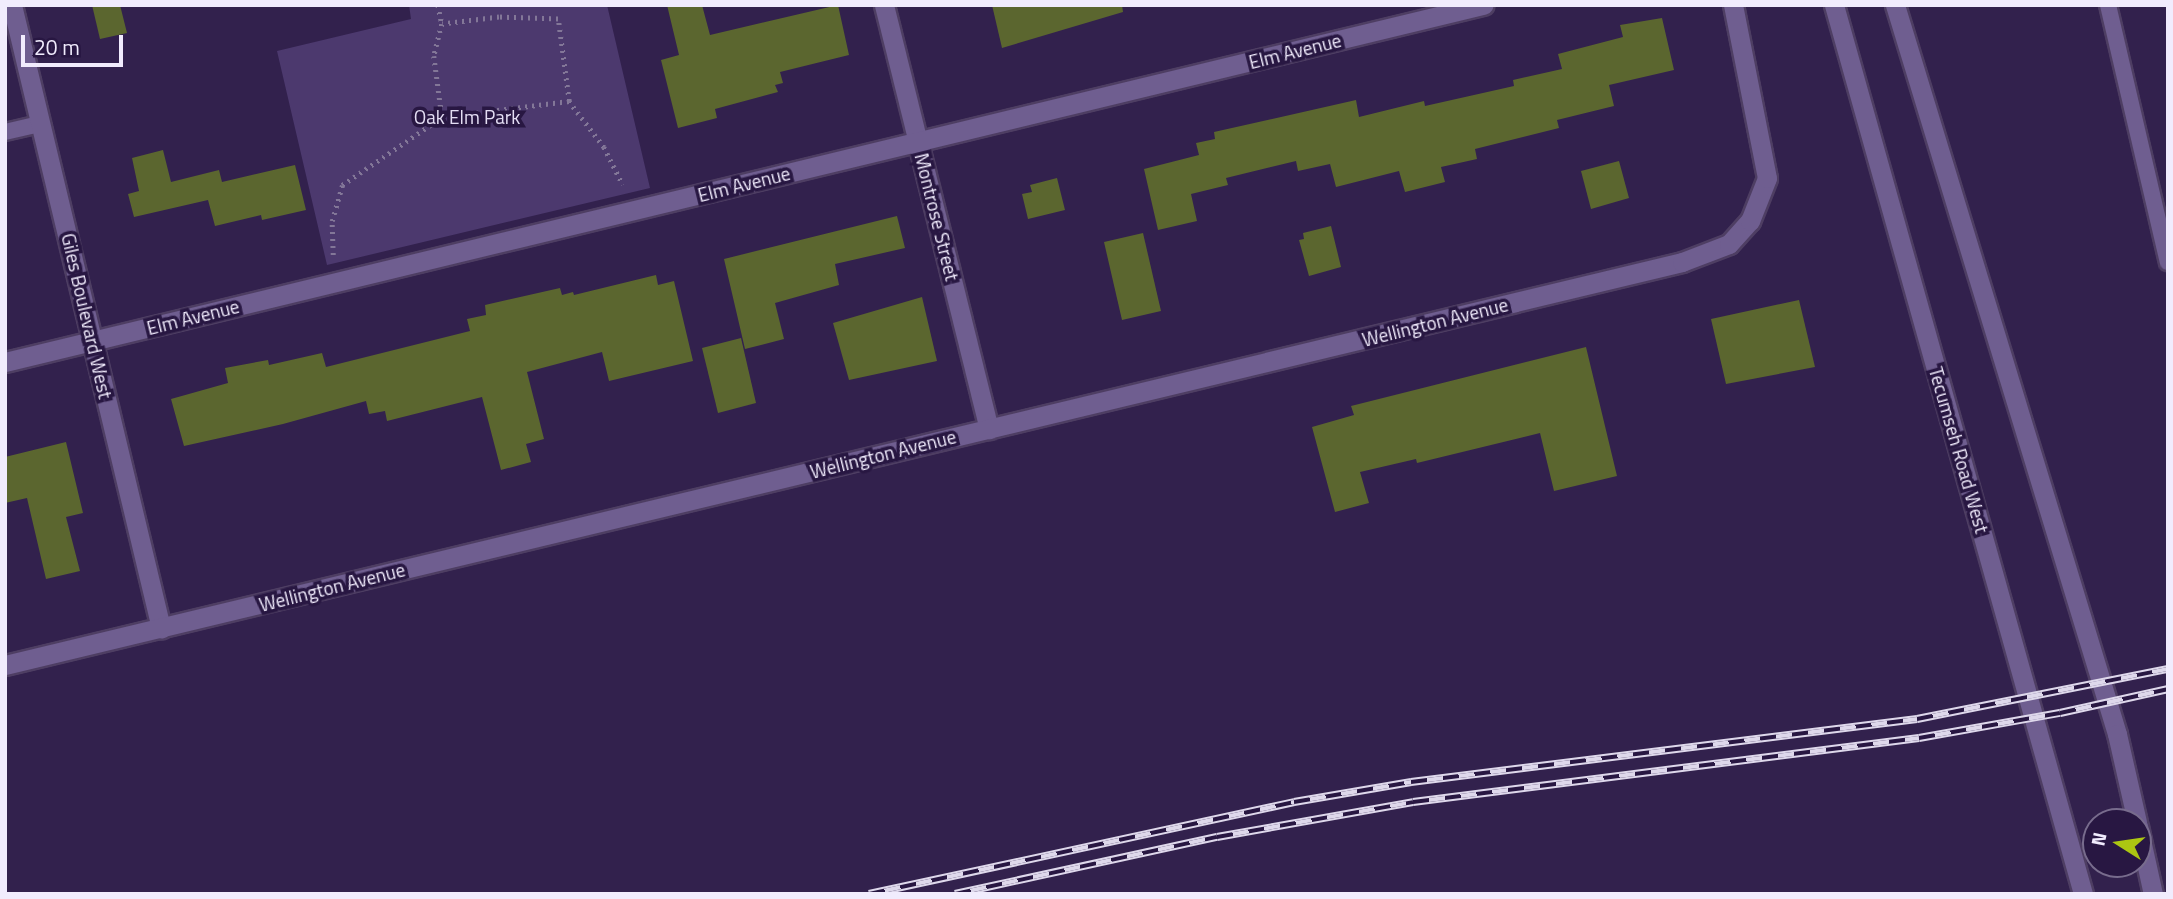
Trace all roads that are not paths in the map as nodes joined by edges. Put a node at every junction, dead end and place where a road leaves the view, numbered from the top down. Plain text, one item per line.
1 (12, 5) edge
2 (884, 5) edge
3 (1483, 5) edge
4 (1733, 5) edge
5 (1834, 5) edge
6 (1895, 5) edge
7 (2108, 5) edge
8 (40, 124) junction
9 (5, 132) edge
10 (918, 142) junction
11 (2168, 261) edge
12 (93, 341) junction
13 (5, 362) edge
14 (989, 429) junction
15 (161, 628) junction
16 (5, 665) edge
17 (2134, 808) edge
18 (2084, 894) edge

1 - 8 street, Giles Boulevard West
2 - 10 street, Montrose Street
3 - 10 street, Elm Avenue
4 - 14 street, Wellington Avenue
5 - 18 street, Tecumseh Road West
6 - 17 street
7 - 11 lane
8 - 9 lane
8 - 12 street, Giles Boulevard West
10 - 12 street, Elm Avenue
10 - 14 street, Montrose Street
12 - 13 street, Elm Avenue
12 - 15 street, Giles Boulevard West
14 - 15 street, Wellington Avenue
15 - 16 street, Wellington Avenue

